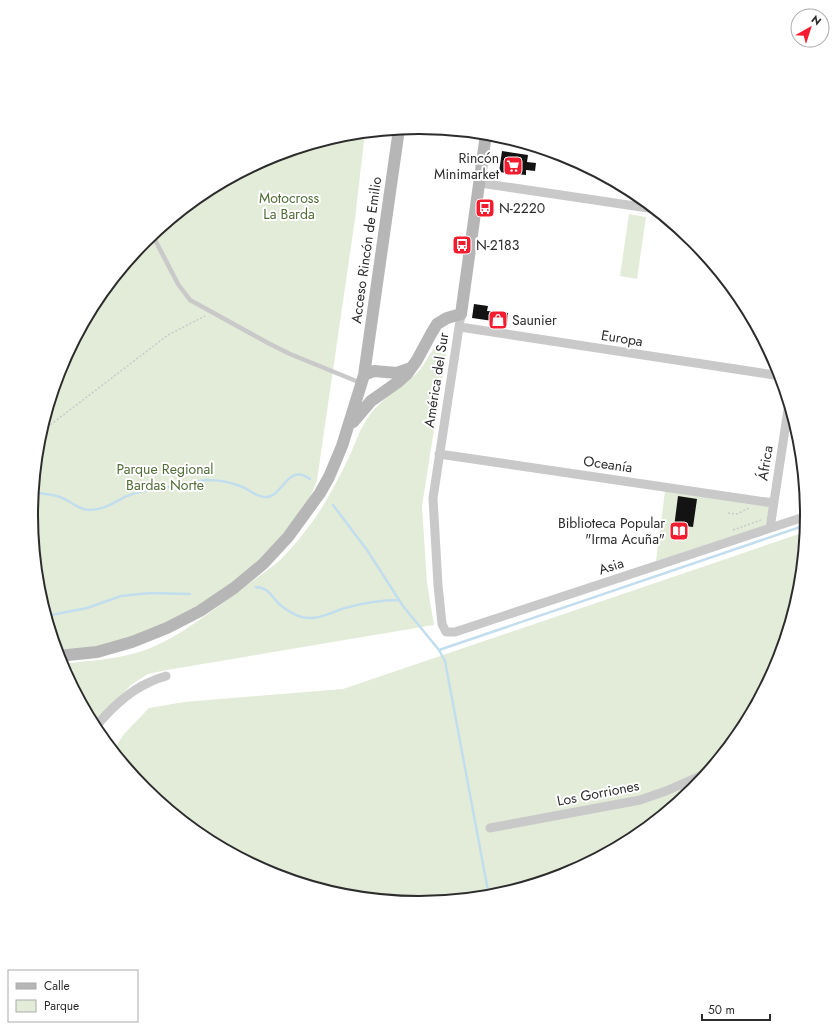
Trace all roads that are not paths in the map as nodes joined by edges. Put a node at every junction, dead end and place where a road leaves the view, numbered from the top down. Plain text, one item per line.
1 (398, 135) edge
2 (485, 140) edge
3 (480, 184) junction
4 (643, 207) edge
5 (156, 241) edge
6 (461, 314) junction
7 (460, 327) junction
8 (413, 367) junction
9 (773, 375) edge
10 (363, 379) junction
11 (786, 414) edge
12 (348, 428) junction
13 (439, 454) junction
14 (774, 503) junction
15 (800, 518) edge
16 (770, 528) junction
17 (446, 632) joint
18 (65, 655) edge
19 (166, 676) dead end
20 (100, 723) edge
21 (692, 779) edge
22 (490, 828) dead end

1 - 10 main road, Acceso Rincón de Emilio
2 - 3 main road, América del Sur
3 - 4 street
3 - 6 main road, América del Sur
5 - 10 lane
6 - 7 street, América del Sur
6 - 8 main road, Acceso Rincón de Emilio
7 - 9 street, Europa
7 - 13 street, América del Sur
8 - 10 main road
8 - 12 main road, Acceso Rincón de Emilio
10 - 12 main road, Acceso Rincón de Emilio
11 - 14 street, África
12 - 18 main road, Acceso Rincón de Emilio
13 - 14 street, Oceanía
13 - 17 street, América del Sur
14 - 16 street, África
15 - 16 street, Asia
16 - 17 street, Asia
19 - 20 street
21 - 22 street, Los Gorriones

